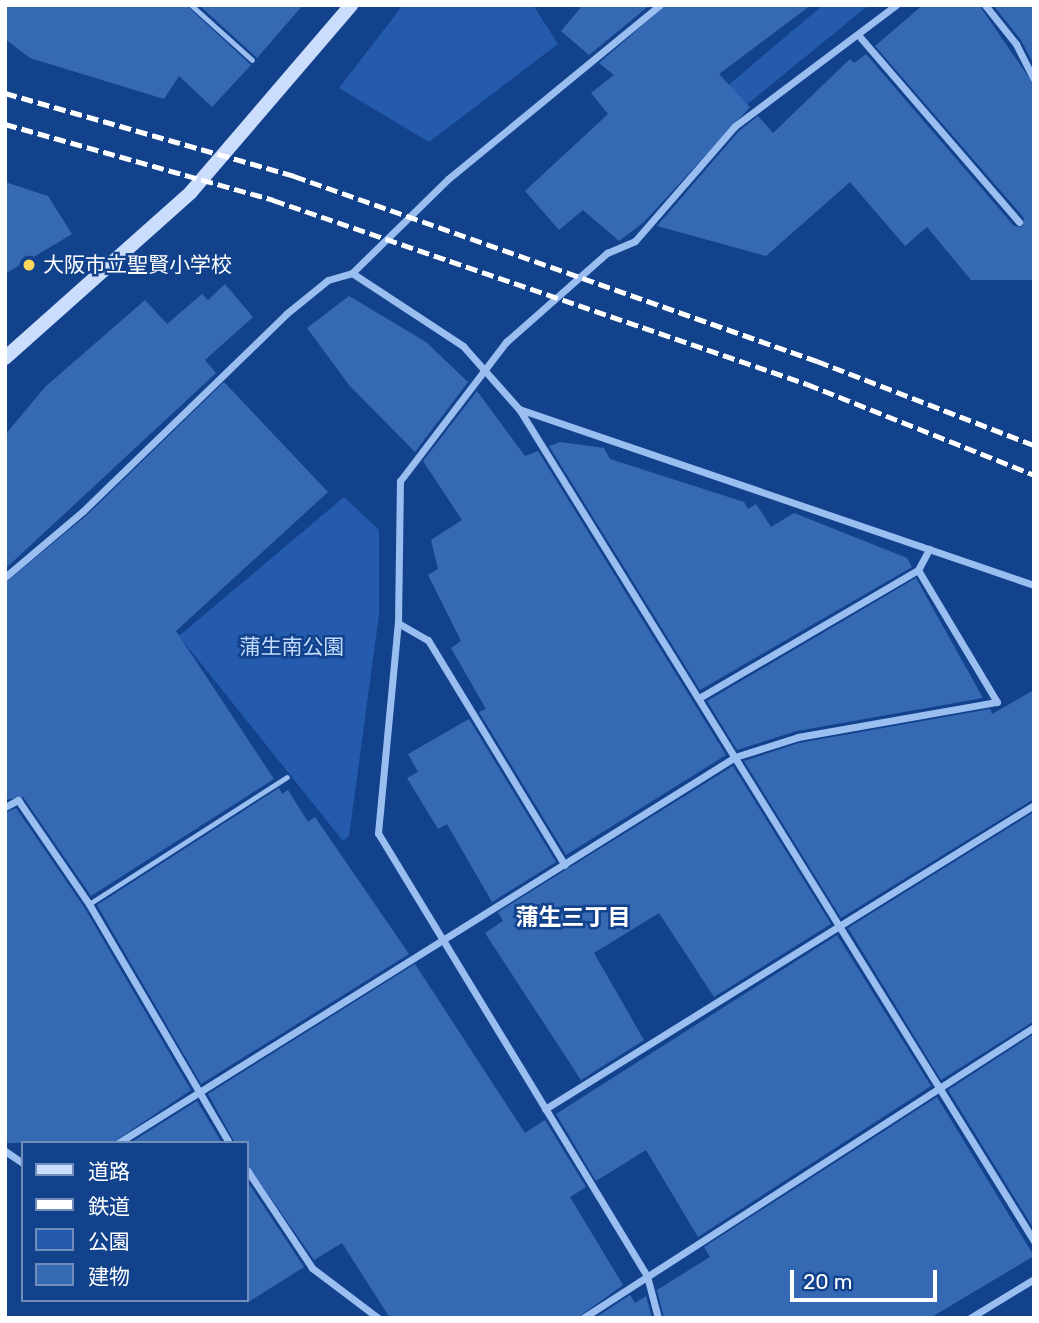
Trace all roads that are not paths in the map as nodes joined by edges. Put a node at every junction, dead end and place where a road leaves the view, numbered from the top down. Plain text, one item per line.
1 (191, 5) edge
2 (351, 5) edge
3 (660, 5) edge
4 (895, 5) edge
5 (985, 5) edge
6 (860, 37) junction
7 (251, 60) dead end
8 (1034, 79) edge
9 (1019, 222) dead end
10 (352, 273) junction
11 (5, 358) edge
12 (484, 375) junction
13 (519, 409) junction
14 (929, 550) junction
15 (918, 570) junction
16 (5, 577) edge
17 (1034, 585) edge
18 (398, 623) junction
19 (699, 698) junction
20 (735, 757) junction
21 (287, 777) dead end
22 (1034, 804) edge
23 (5, 807) edge
24 (565, 865) junction
25 (89, 904) junction
26 (838, 923) junction
27 (444, 943) junction
28 (1034, 1027) edge
29 (937, 1087) junction
30 (196, 1093) junction
31 (545, 1109) junction
32 (121, 1141) edge
33 (228, 1141) edge
34 (5, 1152) edge
35 (21, 1162) edge
36 (248, 1172) edge
37 (1034, 1241) edge
38 (647, 1276) junction
39 (1034, 1279) edge
40 (378, 1318) edge
41 (583, 1318) edge
42 (658, 1318) edge
43 (970, 1318) edge

1 - 7 lane
2 - 11 street
3 - 10 street
4 - 6 street
5 - 8 street
6 - 9 street
6 - 12 street
10 - 12 street
10 - 16 street
12 - 13 street
12 - 18 street
13 - 14 street
13 - 19 street
14 - 15 street
14 - 17 street
15 - 19 street
15 - 20 street
18 - 24 street
18 - 27 street
19 - 20 street
20 - 24 street
20 - 26 street
21 - 25 lane
22 - 26 street
23 - 25 street
24 - 27 street
25 - 30 street
26 - 29 street
26 - 31 street
27 - 30 street
27 - 31 street
28 - 29 street
29 - 37 street
29 - 38 street
30 - 32 street
30 - 33 street
31 - 38 street
34 - 35 street
36 - 40 street
38 - 41 street
38 - 42 street
39 - 43 street

